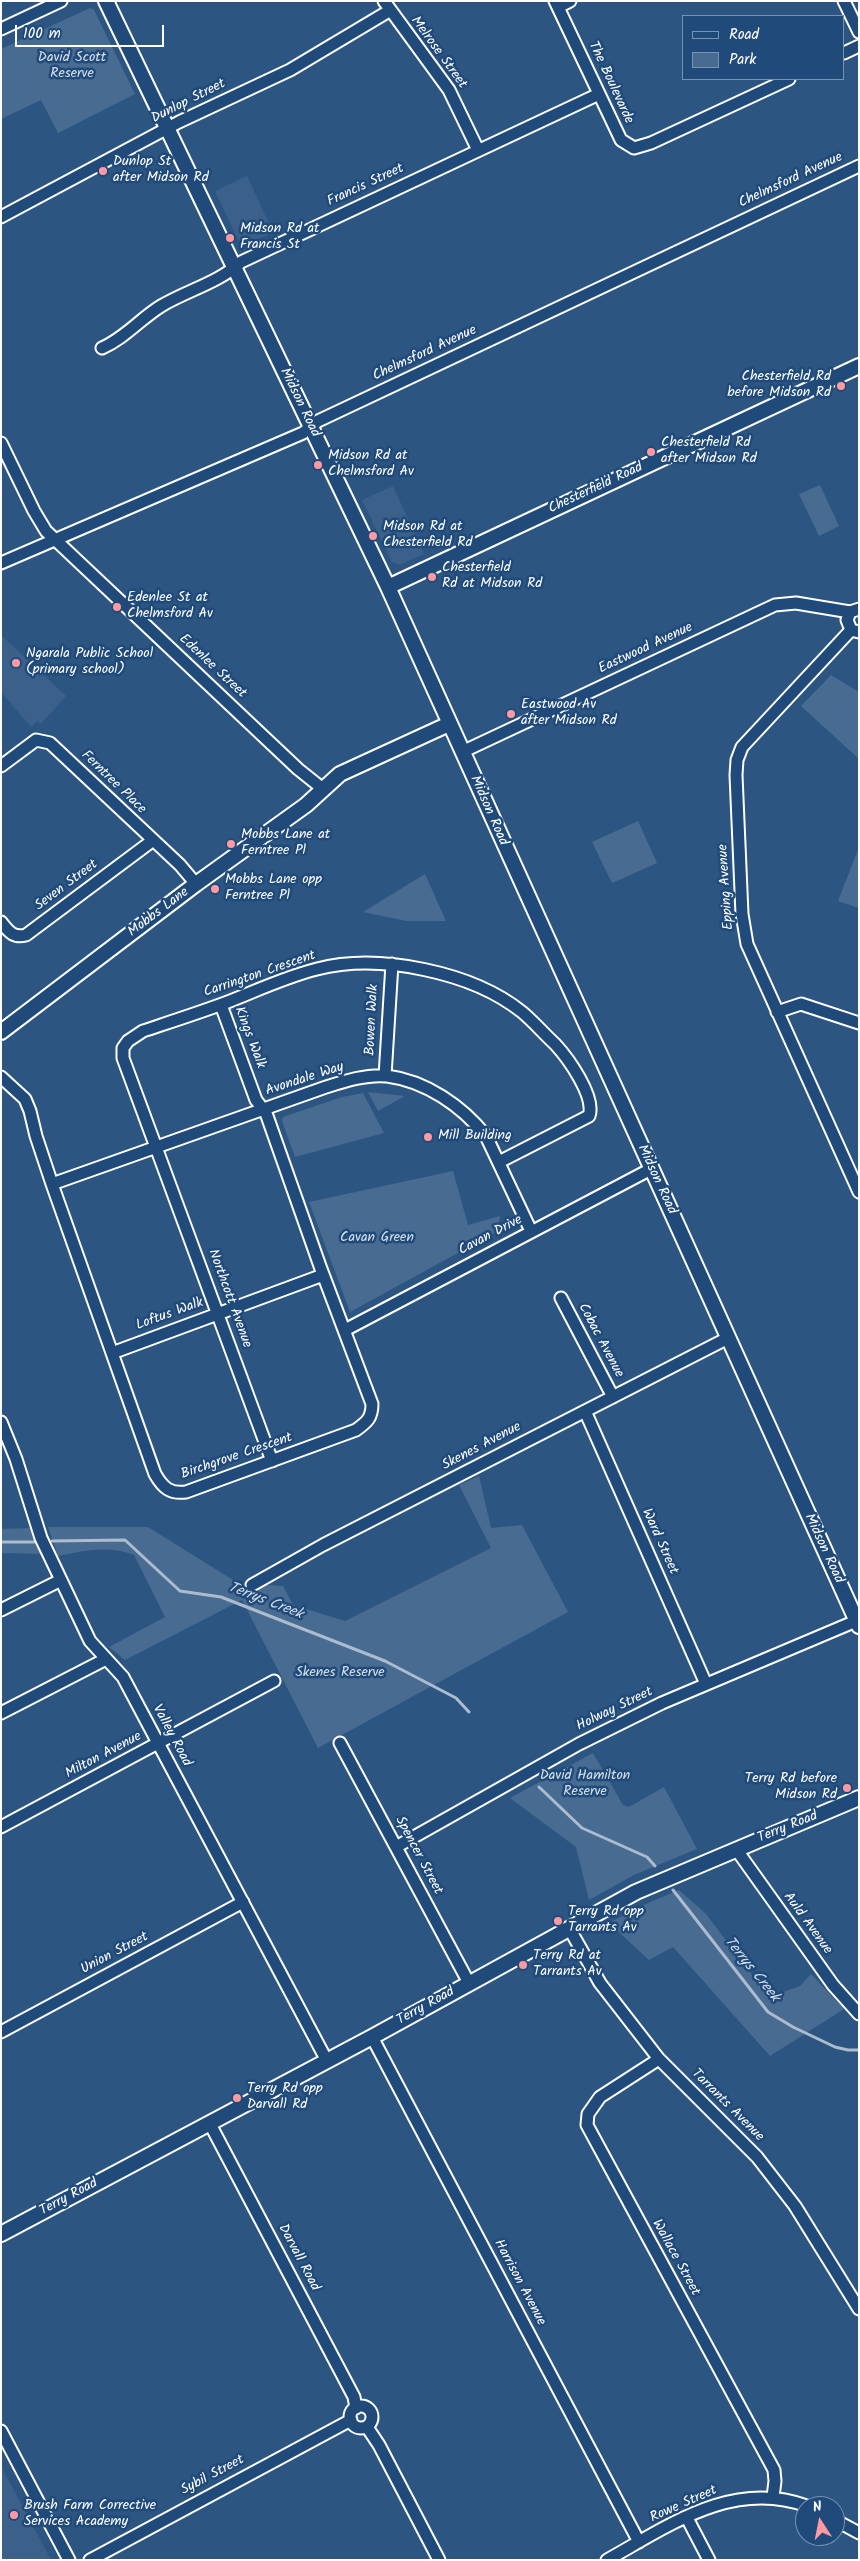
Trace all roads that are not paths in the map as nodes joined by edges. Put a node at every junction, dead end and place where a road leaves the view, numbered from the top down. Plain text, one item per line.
1 (61, 1) edge
2 (106, 1) edge
3 (570, 1) edge
4 (844, 1) edge
5 (556, 4) edge
6 (387, 6) edge
7 (1, 29) edge
8 (859, 32) edge
9 (859, 46) edge
10 (845, 53) edge
11 (786, 80) edge
12 (599, 94) junction
13 (168, 129) junction
14 (478, 150) junction
15 (859, 166) edge
16 (1, 217) edge
17 (235, 268) junction
18 (102, 348) dead end
19 (859, 366) edge
20 (311, 427) junction
21 (1, 443) edge
22 (55, 539) junction
23 (1, 563) edge
24 (388, 588) junction
25 (854, 611) edge
26 (855, 631) edge
27 (449, 724) junction
28 (462, 752) junction
29 (1, 766) edge
30 (323, 789) junction
31 (152, 841) junction
32 (196, 884) junction
33 (1, 922) edge
34 (392, 964) junction
35 (220, 1005) junction
36 (778, 1012) junction
37 (859, 1023) edge
38 (1, 1032) edge
39 (385, 1076) junction
40 (1, 1077) edge
41 (263, 1109) junction
42 (158, 1147) junction
43 (499, 1162) junction
44 (651, 1169) junction
45 (52, 1184) junction
46 (859, 1192) edge
47 (531, 1231) junction
48 (323, 1274) junction
49 (561, 1298) dead end
50 (218, 1313) junction
51 (345, 1330) junction
52 (728, 1338) junction
53 (112, 1352) junction
54 (613, 1397) junction
55 (585, 1411) junction
56 (1, 1422) edge
57 (272, 1461) junction
58 (61, 1580) junction
59 (252, 1585) dead end
60 (1, 1610) edge
61 (857, 1624) edge
62 (106, 1659) junction
63 (274, 1682) dead end
64 (706, 1684) junction
65 (1, 1713) edge
66 (340, 1743) dead end
67 (158, 1744) junction
68 (859, 1798) edge
69 (1, 1827) edge
70 (396, 1847) junction
71 (736, 1849) junction
72 (243, 1902) junction
73 (568, 1928) junction
74 (469, 1983) junction
75 (859, 2014) edge
76 (1, 2032) edge
77 (372, 2037) junction
78 (327, 2060) junction
79 (659, 2060) junction
80 (210, 2124) junction
81 (1, 2234) edge
82 (859, 2309) edge
83 (356, 2408) junction
84 (351, 2420) junction
85 (367, 2427) junction
86 (1, 2431) edge
87 (773, 2497) junction
88 (795, 2503) edge
89 (687, 2518) junction
90 (845, 2525) edge
91 (859, 2533) edge
92 (639, 2542) junction
93 (69, 2560) edge
94 (90, 2560) edge
95 (439, 2560) edge
96 (607, 2560) edge
97 (709, 2560) edge

1 - 7 street
2 - 13 street, Midson Road
3 - 5 street, The Boulevarde
4 - 8 street
5 - 12 street, The Boulevarde
6 - 13 street, Dunlop Street
6 - 14 street, Melrose Street
9 - 10 street
11 - 12 street, The Boulevarde
12 - 14 street, Francis Street
13 - 16 street, Dunlop Street
13 - 17 street, Midson Road
14 - 17 street, Francis Street
15 - 20 street, Chelmsford Avenue
17 - 18 street, Francis Street
17 - 20 street, Midson Road
19 - 24 street, Chesterfield Road
20 - 22 street, Chelmsford Avenue
20 - 24 street, Midson Road
21 - 22 street, Edenlee Street
22 - 23 street, Chelmsford Avenue
22 - 30 street, Edenlee Street
24 - 27 street, Midson Road
25 - 26 street
25 - 28 street, Eastwood Avenue
26 - 36 street, Epping Avenue
27 - 28 street, Midson Road
27 - 30 street, Mobbs Lane
28 - 44 street, Midson Road
29 - 31 street, Ferntree Place
30 - 32 street, Mobbs Lane
31 - 32 street, Ferntree Place
31 - 33 street, Seven Street
32 - 38 street, Mobbs Lane
34 - 35 street, Carrington Crescent
34 - 39 street, Bowen Walk
34 - 43 street, Carrington Crescent
35 - 41 street, Kings Walk
35 - 42 street, Carrington Crescent
36 - 37 street
36 - 46 street, Epping Avenue
39 - 41 street, Avondale Way
39 - 43 street, Avondale Way
40 - 45 street, Birchgrove Crescent
41 - 42 street, Avondale Way
41 - 48 street, Birchgrove Crescent
42 - 45 street, Avondale Way
42 - 50 street, Northcott Avenue
43 - 47 street, Avondale Way
44 - 47 street, Cavan Drive
44 - 52 street, Midson Road
45 - 53 street, Birchgrove Crescent
47 - 51 street, Cavan Drive
48 - 50 street, Loftus Walk
48 - 51 street, Birchgrove Crescent
49 - 54 street, Cobac Avenue
50 - 53 street, Loftus Walk
50 - 57 street, Northcott Avenue
51 - 57 street, Birchgrove Crescent
52 - 54 street, Skenes Avenue
52 - 61 street, Midson Road
53 - 57 street, Birchgrove Crescent
54 - 55 street, Skenes Avenue
55 - 59 street, Skenes Avenue
55 - 64 street, Ward Street
56 - 58 street, Valley Road
58 - 60 street
58 - 62 street, Valley Road
61 - 64 street, Holway Street
62 - 65 street
62 - 67 street, Valley Road
63 - 67 street, Milton Avenue
64 - 70 street, Holway Street
66 - 70 street, Spencer Street
67 - 69 street, Milton Avenue
67 - 72 street, Valley Road
68 - 71 street, Terry Road
70 - 74 street, Spencer Street
71 - 73 street, Terry Road
71 - 75 street, Auld Avenue
72 - 76 street, Union Street
72 - 78 street, Valley Road
73 - 74 street, Terry Road
73 - 79 street, Tarrants Avenue
74 - 77 street, Terry Road
77 - 78 street, Terry Road
77 - 92 street, Harrison Avenue
78 - 80 street, Terry Road
79 - 82 street, Tarrants Avenue
79 - 87 street, Wallace Street
80 - 81 street, Terry Road
80 - 83 street, Darvall Road
83 - 84 street
83 - 85 street
84 - 85 street
84 - 94 street, Sybil Street
85 - 95 street
86 - 93 street
87 - 88 street, Rowe Street
87 - 89 street, Rowe Street
89 - 92 street, Rowe Street
89 - 97 street
90 - 91 street
92 - 96 street, Rowe Street

